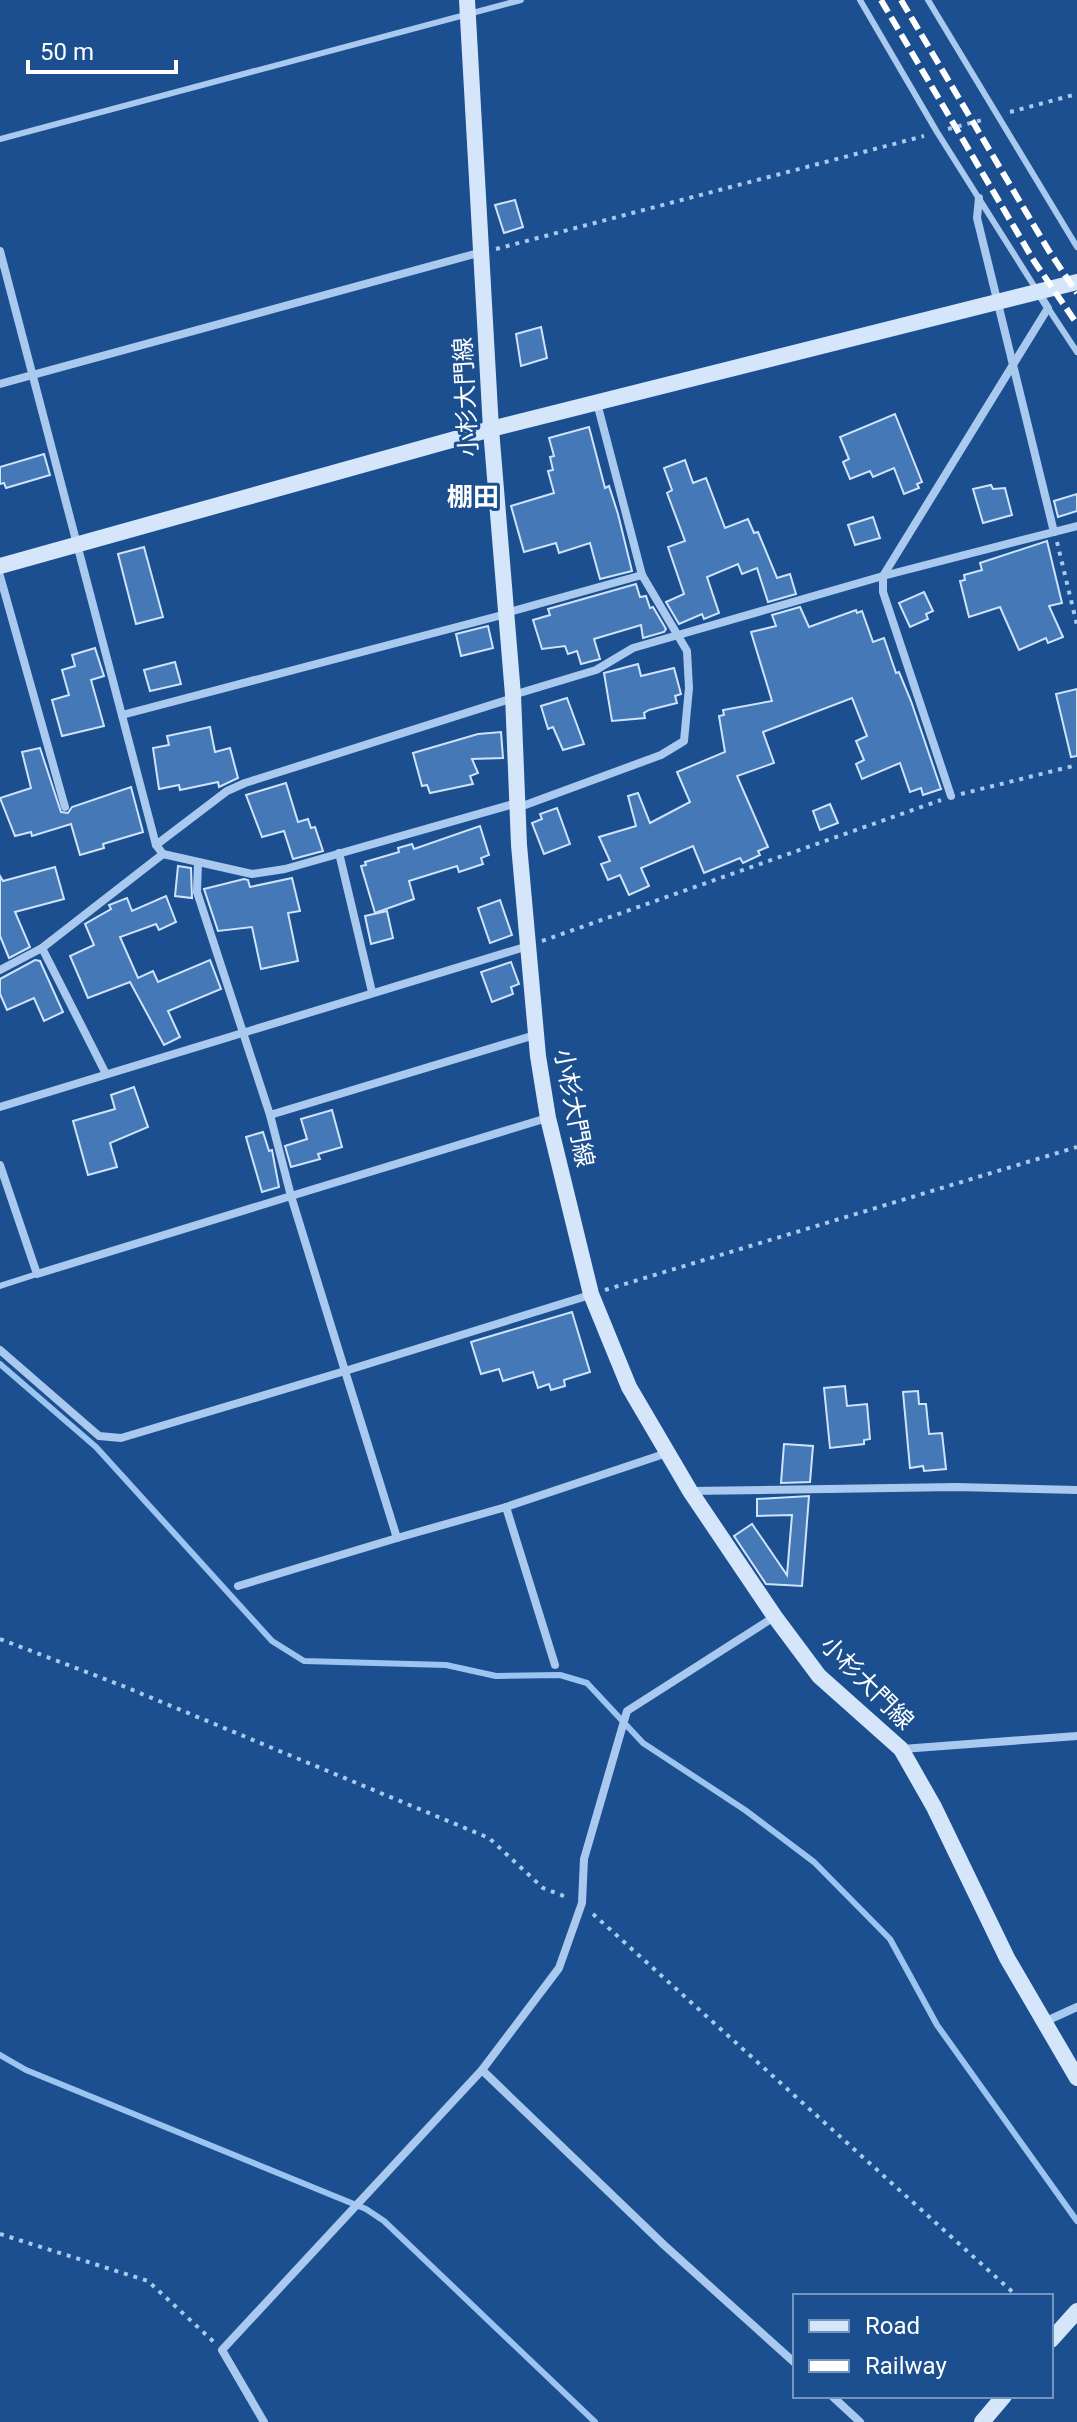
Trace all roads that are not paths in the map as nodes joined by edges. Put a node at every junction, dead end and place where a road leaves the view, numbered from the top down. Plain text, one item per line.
1 (521, 0) edge
2 (860, 0) edge
3 (928, 0) edge
4 (467, 7) edge
5 (0, 139) edge
6 (979, 198) junction
7 (1077, 247) edge
8 (0, 251) edge
9 (483, 252) junction
10 (1077, 282) edge
11 (1038, 292) junction
12 (995, 300) junction
13 (1048, 308) junction
14 (1077, 352) edge
15 (1013, 361) junction
16 (34, 375) junction
17 (0, 384) edge
18 (597, 402) junction
19 (491, 429) junction
20 (1077, 526) edge
21 (1054, 532) junction
22 (77, 545) junction
23 (0, 566) edge
24 (642, 575) junction
25 (0, 576) edge
26 (883, 576) junction
27 (507, 614) junction
28 (679, 637) junction
29 (514, 696) junction
30 (122, 715) junction
31 (951, 796) road end
32 (517, 806) junction
33 (65, 807) dead end
34 (156, 845) junction
35 (339, 853) junction
36 (163, 854) junction
37 (198, 862) junction
38 (528, 945) junction
39 (42, 948) junction
40 (0, 970) edge
41 (372, 992) junction
42 (244, 1031) junction
43 (536, 1035) junction
44 (106, 1074) junction
45 (0, 1107) edge
46 (270, 1115) junction
47 (548, 1118) junction
48 (0, 1165) edge
49 (291, 1196) junction
50 (37, 1274) junction
51 (0, 1286) edge
52 (591, 1294) junction
53 (0, 1350) edge
54 (345, 1371) junction
55 (667, 1453) junction
56 (1077, 1490) edge
57 (690, 1491) junction
58 (506, 1507) junction
59 (397, 1538) junction
60 (238, 1586) dead end
61 (775, 1617) junction
62 (555, 1665) dead end
63 (1077, 1736) edge
64 (901, 1749) junction
65 (1077, 2007) edge
66 (1044, 2022) junction
67 (482, 2070) junction
68 (1077, 2078) edge
69 (1077, 2311) edge
70 (1053, 2338) edge
71 (793, 2361) edge
72 (834, 2398) edge
73 (1002, 2398) edge
74 (264, 2422) edge
75 (860, 2422) edge
76 (982, 2422) edge

1 - 4 lane
2 - 6 lane
3 - 7 lane
4 - 5 lane
4 - 9 main road, 小杉大門線
6 - 11 lane
6 - 12 street
8 - 16 street
9 - 16 street
9 - 19 main road, 小杉大門線
10 - 11 main road
11 - 12 main road
11 - 13 street
12 - 15 street
12 - 18 main road
13 - 14 lane
13 - 15 street
15 - 21 street
15 - 26 street
16 - 17 street
16 - 22 street
18 - 19 main road
18 - 24 street
19 - 22 main road
19 - 27 main road, 小杉大門線
20 - 21 street
21 - 26 street
22 - 23 main road
22 - 30 street
24 - 27 street
24 - 28 street
25 - 33 street
26 - 28 street
26 - 31 street
27 - 29 main road, 小杉大門線
27 - 30 street
28 - 29 street
28 - 32 street
29 - 32 main road, 小杉大門線
29 - 34 street
30 - 34 street
32 - 35 street
32 - 38 main road, 小杉大門線
34 - 36 street
35 - 37 street
35 - 41 street
36 - 37 street
36 - 39 street
37 - 42 street
38 - 41 street
38 - 43 main road, 小杉大門線
39 - 40 street
39 - 44 street
41 - 42 street
42 - 44 street
42 - 46 street
43 - 46 street
43 - 47 main road, 小杉大門線
44 - 45 street
46 - 49 street
47 - 49 street
47 - 52 main road, 小杉大門線
48 - 50 street
49 - 50 street
49 - 54 street
50 - 51 lane
52 - 54 street
52 - 55 main road, 小杉大門線
53 - 54 street
54 - 59 street
55 - 57 main road, 小杉大門線
55 - 58 street
56 - 57 street
57 - 61 main road, 小杉大門線
58 - 59 street
58 - 62 street
59 - 60 street
61 - 64 main road, 小杉大門線
61 - 67 street
63 - 64 street
64 - 66 main road, 小杉大門線
65 - 66 street
66 - 68 main road, 小杉大門線
67 - 71 street
67 - 74 street
69 - 70 main road
72 - 75 street
73 - 76 main road

